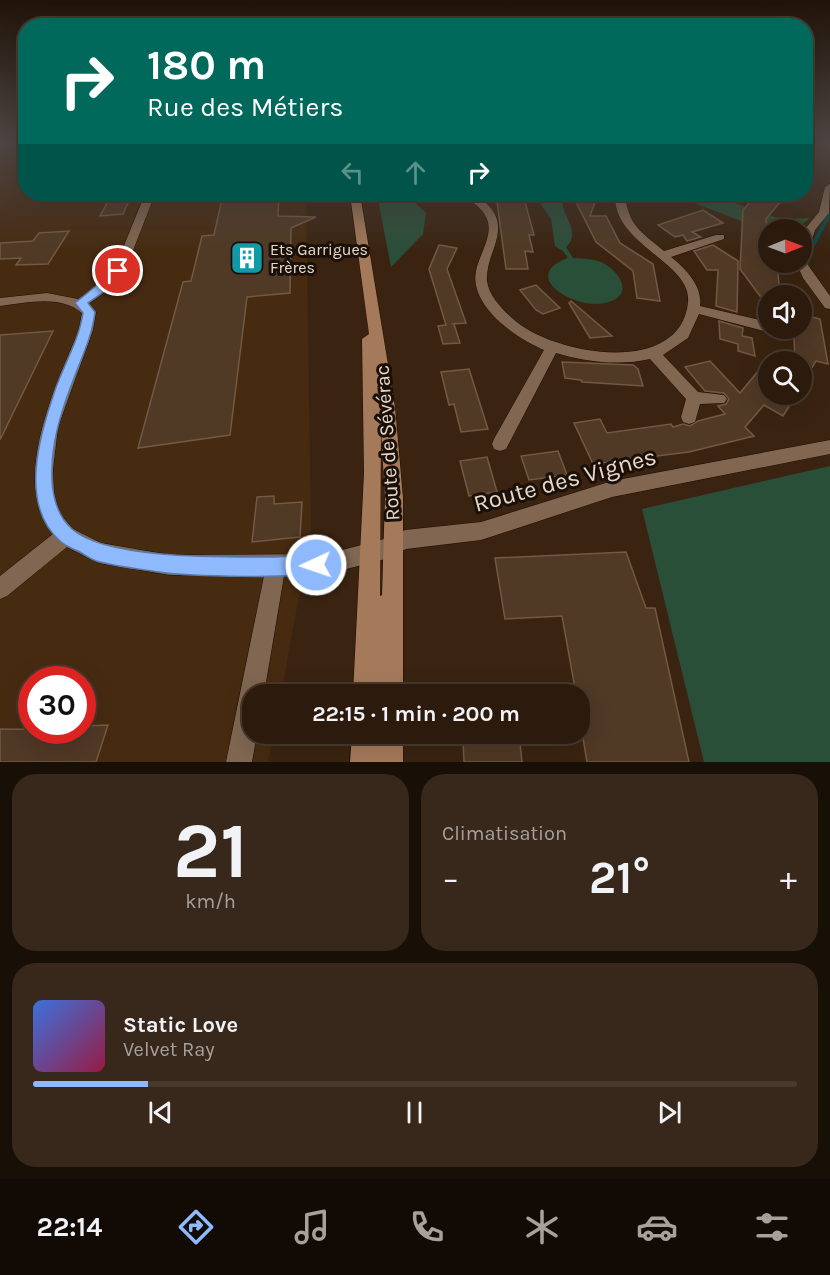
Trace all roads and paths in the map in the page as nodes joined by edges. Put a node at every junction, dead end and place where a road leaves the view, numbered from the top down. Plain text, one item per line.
1 (830, 187) edge
2 (147, 201) edge
3 (350, 201) edge
4 (356, 201) edge
5 (476, 201) edge
6 (618, 201) edge
7 (812, 228) edge
8 (720, 237) dead end
9 (664, 255) junction
10 (807, 273) edge
11 (0, 302) edge
12 (81, 303) junction
13 (830, 305) edge
14 (696, 309) junction
15 (758, 329) edge
16 (551, 349) junction
17 (653, 353) junction
18 (694, 398) junction
19 (719, 399) dead end
20 (689, 417) dead end
21 (500, 444) dead end
22 (830, 447) edge
23 (66, 536) junction
24 (383, 550) junction
25 (276, 567) junction
26 (0, 589) edge
27 (366, 684) edge
28 (379, 684) edge
29 (390, 684) edge
30 (364, 744) edge
31 (377, 744) edge
32 (390, 744) edge
33 (239, 762) edge
34 (363, 762) edge
35 (376, 762) edge
36 (390, 762) edge

1 - 7 street
2 - 12 street
3 - 24 main road, Route de Sévérac
4 - 24 main road, Route de Sévérac
5 - 16 street
6 - 9 street
8 - 9 street
9 - 14 street
10 - 13 street
11 - 12 street
12 - 23 street
14 - 15 street
14 - 17 street
16 - 17 street
16 - 21 street
17 - 18 street
18 - 19 street
18 - 20 street
22 - 24 street, Route des Vignes
23 - 25 street, Route des Vignes
23 - 26 street
24 - 25 street, Route des Vignes
24 - 27 main road, Route de Sévérac
24 - 28 main road, Route de Sévérac
24 - 29 main road, Route de Sévérac
25 - 33 street
30 - 34 main road
31 - 35 main road
32 - 36 main road

